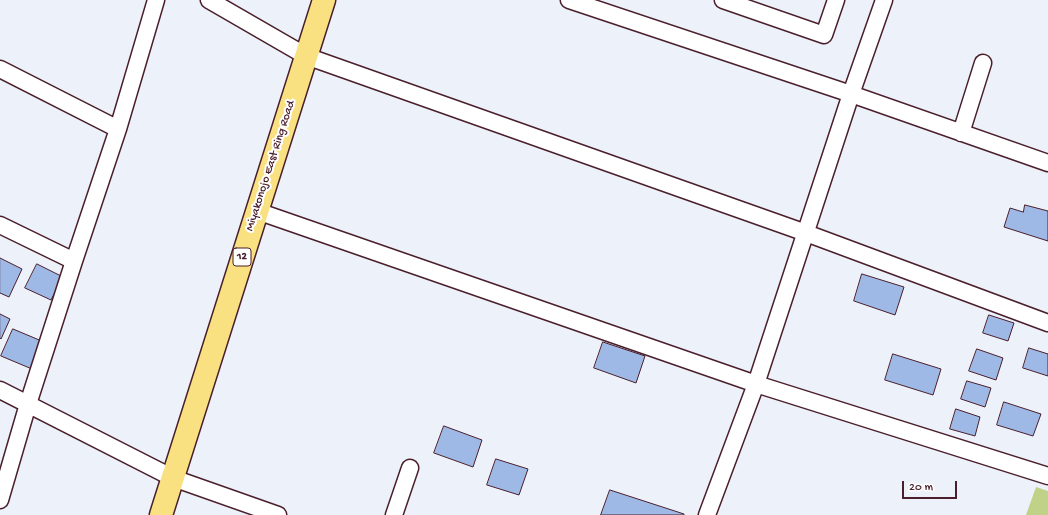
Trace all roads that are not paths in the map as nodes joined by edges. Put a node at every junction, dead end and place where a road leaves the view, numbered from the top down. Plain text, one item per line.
1 (156, 0) edge
2 (209, 0) edge
3 (324, 0) edge
4 (569, 0) edge
5 (722, 0) edge
6 (836, 0) edge
7 (884, 0) edge
8 (306, 56) junction
9 (983, 63) dead end
10 (0, 69) edge
11 (851, 94) junction
12 (118, 129) junction
13 (961, 133) junction
14 (1048, 163) edge
15 (257, 211) junction
16 (0, 225) edge
17 (806, 233) junction
18 (74, 262) junction
19 (1048, 323) edge
20 (756, 384) junction
21 (0, 390) edge
22 (28, 404) junction
23 (410, 468) dead end
24 (1048, 476) edge
25 (173, 478) junction
26 (0, 500) edge
27 (161, 515) edge
28 (278, 515) edge
29 (394, 515) edge
30 (707, 515) edge

1 - 12 street
2 - 8 street
3 - 8 main road, Miyakonojo East Ring Road / 12
4 - 11 street
5 - 6 street
7 - 11 street
8 - 15 main road, Miyakonojo East Ring Road / 12
8 - 17 street
9 - 13 street
10 - 12 street
11 - 13 street
11 - 17 street
12 - 18 street
13 - 14 street
15 - 20 street
15 - 25 main road, Miyakonojo East Ring Road / 12
16 - 18 street
17 - 19 street
17 - 20 street
18 - 22 street
20 - 24 street
20 - 30 street
21 - 22 street
22 - 25 street
22 - 26 street
23 - 29 street
25 - 27 main road, Miyakonojo East Ring Road / 12
25 - 28 street

